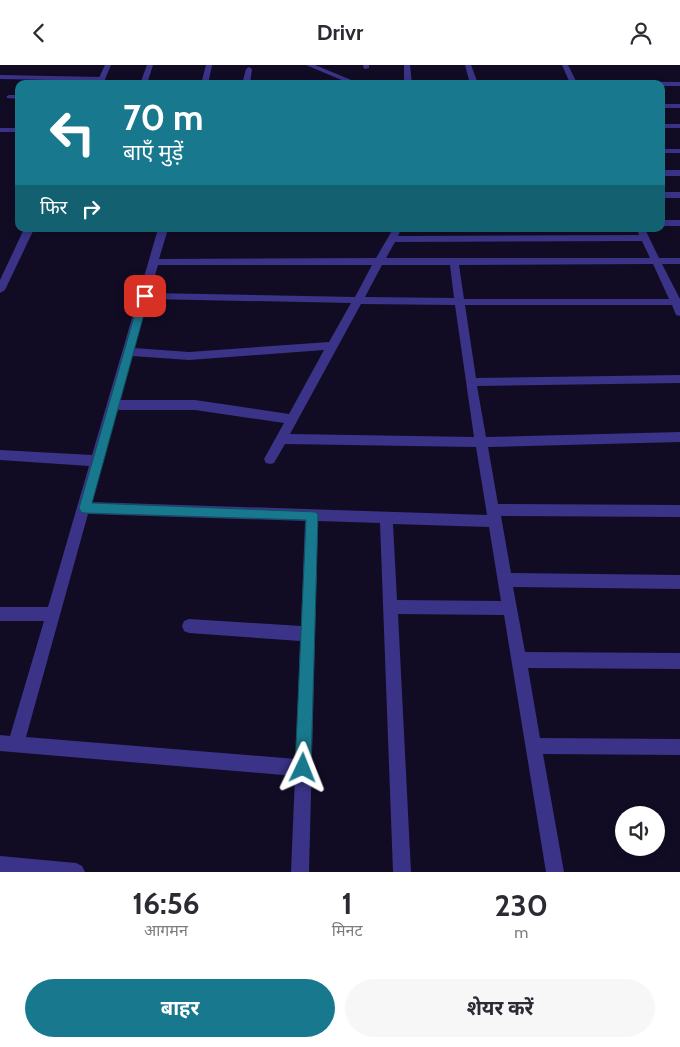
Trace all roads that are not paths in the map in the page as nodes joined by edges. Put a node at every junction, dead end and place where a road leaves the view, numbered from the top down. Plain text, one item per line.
1 (108, 65) edge
2 (150, 65) edge
3 (209, 65) edge
4 (309, 65) edge
5 (407, 65) edge
6 (468, 65) edge
7 (565, 65) edge
8 (249, 69) dead end
9 (0, 77) edge
10 (75, 80) edge
11 (100, 80) edge
12 (144, 80) edge
13 (205, 80) edge
14 (247, 80) edge
15 (348, 80) edge
16 (408, 80) edge
17 (472, 80) edge
18 (572, 80) edge
19 (665, 83) edge
20 (680, 83) edge
21 (9, 97) dead end
22 (15, 97) edge
23 (665, 106) edge
24 (680, 106) edge
25 (665, 126) edge
26 (680, 126) edge
27 (3, 130) edge
28 (0, 140) edge
29 (665, 151) edge
30 (680, 151) edge
31 (665, 173) edge
32 (680, 173) edge
33 (665, 195) edge
34 (680, 195) edge
35 (665, 223) edge
36 (680, 223) edge
37 (28, 232) edge
38 (162, 232) edge
39 (643, 233) edge
40 (394, 234) edge
41 (378, 261) junction
42 (454, 261) junction
43 (656, 261) junction
44 (680, 261) edge
45 (154, 262) junction
46 (0, 290) edge
47 (145, 296) junction
48 (357, 299) junction
49 (460, 302) junction
50 (678, 302) edge
51 (680, 312) edge
52 (332, 346) junction
53 (129, 352) junction
54 (680, 379) edge
55 (472, 382) junction
56 (114, 405) junction
57 (292, 419) junction
58 (680, 437) edge
59 (282, 439) junction
60 (482, 442) junction
61 (0, 455) edge
62 (270, 459) dead end
63 (98, 461) junction
64 (85, 508) junction
65 (680, 511) edge
66 (312, 515) junction
67 (495, 516) junction
68 (386, 518) junction
69 (506, 580) junction
70 (680, 582) edge
71 (390, 607) junction
72 (510, 608) junction
73 (0, 614) edge
74 (54, 614) junction
75 (189, 625) dead end
76 (308, 634) junction
77 (519, 660) junction
78 (680, 661) edge
79 (8, 743) edge
80 (534, 746) junction
81 (680, 747) edge
82 (303, 768) junction
83 (0, 865) edge
84 (76, 872) edge
85 (300, 872) edge
86 (402, 872) edge
87 (555, 872) edge

1 - 11 street
2 - 12 street
3 - 13 street
4 - 15 street
5 - 16 street
6 - 17 street
7 - 18 street
8 - 14 street
9 - 10 lane
19 - 20 street
21 - 22 lane
23 - 24 street
25 - 26 street
27 - 28 street
29 - 30 street
31 - 32 street
33 - 34 street
35 - 36 street
37 - 46 street
38 - 45 street
39 - 40 street
39 - 43 street
40 - 41 street
41 - 42 street
41 - 45 street
41 - 48 street
42 - 43 street
42 - 49 street
43 - 44 street
43 - 50 street
45 - 47 street
47 - 48 street
47 - 53 street
48 - 49 street
48 - 52 street
49 - 50 street
49 - 55 street
50 - 51 street
52 - 53 street
52 - 57 street
53 - 56 street
54 - 55 street
55 - 60 street
56 - 57 street
56 - 63 street
57 - 59 street
58 - 60 street
59 - 60 street
59 - 62 street
60 - 67 street
61 - 63 street
63 - 64 street
64 - 66 street
64 - 74 street
65 - 67 street
66 - 68 street
66 - 76 street
67 - 68 street
67 - 69 street
68 - 71 street
69 - 70 street
69 - 72 street
71 - 72 street
71 - 86 street
72 - 77 street
73 - 74 street
74 - 79 street
75 - 76 street
76 - 82 street
77 - 78 street
77 - 80 street
79 - 82 street
80 - 81 street
80 - 87 street
82 - 85 street
83 - 84 street

